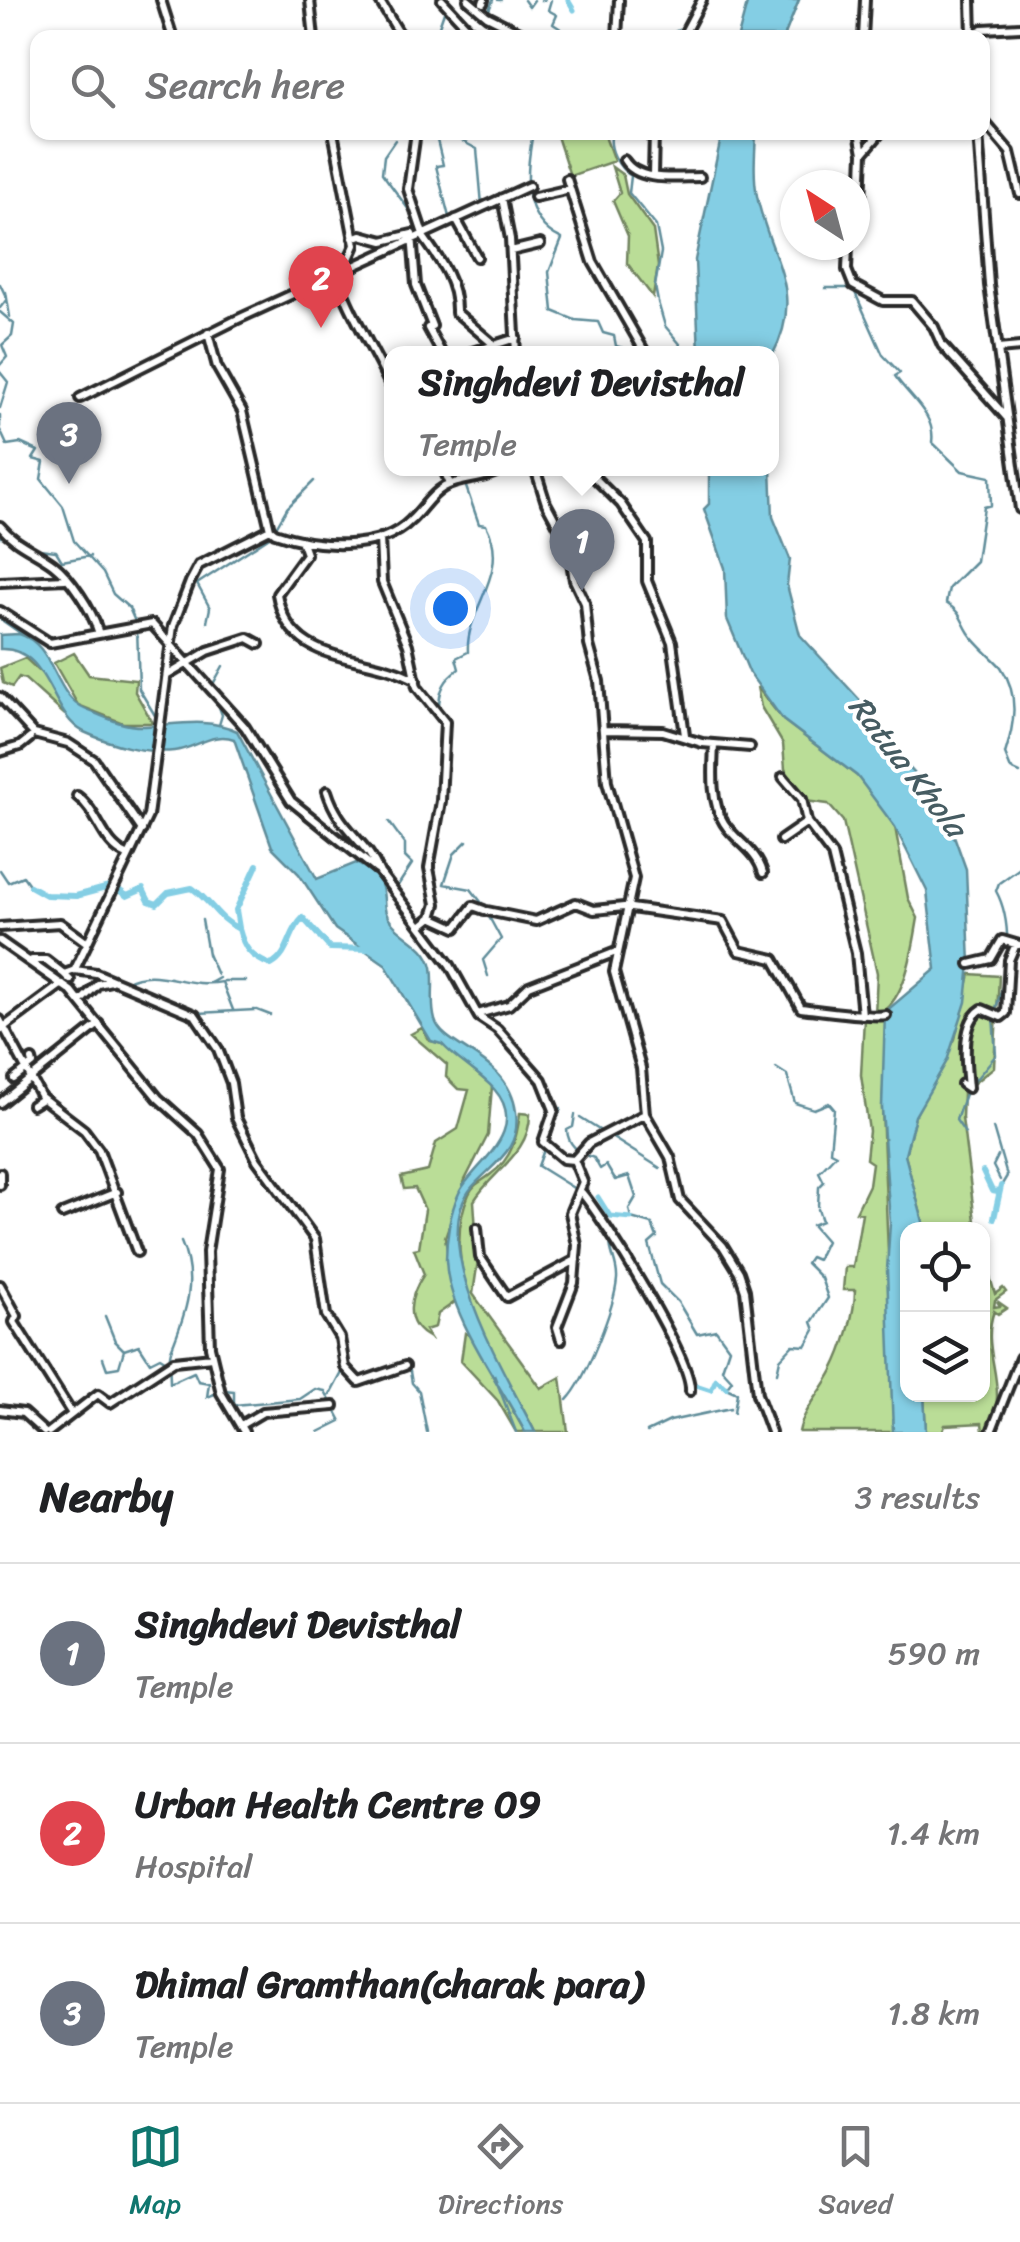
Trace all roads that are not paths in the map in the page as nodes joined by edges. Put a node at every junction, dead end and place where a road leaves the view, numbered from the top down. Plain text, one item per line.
1 (161, 0) edge
2 (310, 0) edge
3 (379, 0) edge
4 (468, 0) edge
5 (619, 0) edge
6 (702, 0) edge
7 (865, 0) edge
8 (971, 0) edge
9 (447, 2) edge
10 (1020, 27) edge
11 (170, 30) edge
12 (313, 30) edge
13 (397, 30) edge
14 (470, 30) edge
15 (515, 30) edge
16 (617, 30) edge
17 (686, 30) edge
18 (863, 30) edge
19 (969, 30) edge
20 (981, 30) edge
21 (990, 128) edge
22 (334, 140) edge
23 (415, 140) edge
24 (654, 140) edge
25 (861, 140) edge
26 (874, 140) edge
27 (979, 140) edge
28 (864, 153) junction
29 (624, 160) dead end
30 (863, 170) edge
31 (653, 176) junction
32 (700, 177) dead end
33 (567, 180) dead end
34 (528, 186) dead end
35 (570, 189) junction
36 (1020, 194) edge
37 (502, 198) junction
38 (535, 198) dead end
39 (456, 219) junction
40 (420, 236) junction
41 (354, 238) junction
42 (540, 244) dead end
43 (511, 251) junction
44 (477, 257) dead end
45 (847, 260) edge
46 (340, 272) junction
47 (208, 334) junction
48 (516, 338) junction
49 (493, 344) junction
50 (438, 346) edge
51 (488, 346) edge
52 (516, 346) edge
53 (641, 346) edge
54 (1020, 346) edge
55 (998, 350) junction
56 (384, 367) edge
57 (80, 398) dead end
58 (1008, 418) junction
59 (1016, 430) edge
60 (446, 476) edge
61 (491, 476) edge
62 (538, 476) edge
63 (593, 476) edge
64 (450, 484) junction
65 (1020, 509) edge
66 (0, 526) edge
67 (272, 530) junction
68 (380, 538) junction
69 (302, 540) junction
70 (65, 579) junction
71 (0, 582) edge
72 (0, 611) edge
73 (98, 631) junction
74 (170, 643) junction
75 (259, 644) dead end
76 (188, 664) junction
77 (168, 675) junction
78 (416, 680) junction
79 (0, 698) edge
80 (602, 730) junction
81 (686, 736) junction
82 (30, 738) dead end
83 (714, 744) junction
84 (750, 748) dead end
85 (0, 752) edge
86 (783, 776) dead end
87 (327, 791) dead end
88 (77, 796) dead end
89 (807, 822) junction
90 (142, 830) junction
91 (780, 840) dead end
92 (126, 855) junction
93 (378, 870) junction
94 (763, 872) dead end
95 (624, 907) junction
96 (432, 917) junction
97 (422, 925) junction
98 (0, 927) edge
99 (0, 941) edge
100 (86, 942) junction
101 (1018, 945) edge
102 (616, 952) junction
103 (970, 964) dead end
104 (74, 970) junction
105 (114, 980) junction
106 (66, 982) junction
107 (80, 1002) junction
108 (478, 1014) junction
109 (862, 1014) junction
110 (886, 1015) dead end
111 (99, 1024) junction
112 (2, 1026) edge
113 (32, 1060) dead end
114 (27, 1068) junction
115 (14, 1079) dead end
116 (32, 1081) junction
117 (962, 1084) dead end
118 (42, 1099) junction
119 (0, 1104) edge
120 (32, 1106) dead end
121 (645, 1114) junction
122 (574, 1160) junction
123 (0, 1173) edge
124 (0, 1185) edge
125 (116, 1192) junction
126 (582, 1193) junction
127 (62, 1214) dead end
128 (476, 1228) dead end
129 (137, 1252) dead end
130 (576, 1260) junction
131 (0, 1286) edge
132 (561, 1340) dead end
133 (212, 1357) junction
134 (1020, 1358) edge
135 (405, 1366) dead end
136 (690, 1390) dead end
137 (334, 1406) dead end
138 (0, 1410) edge
139 (72, 1414) junction
140 (242, 1428) edge
141 (47, 1432) edge
142 (771, 1432) edge
143 (990, 1432) edge

1 - 11 street
2 - 12 street
3 - 13 street
4 - 15 street
5 - 16 street
6 - 17 street
7 - 18 street
8 - 19 street
9 - 14 street
10 - 20 street
21 - 36 street
22 - 41 street
23 - 40 street
24 - 31 street
25 - 28 street
26 - 28 street
27 - 55 street
28 - 30 street
29 - 31 street
31 - 32 street
33 - 35 street
34 - 37 street
35 - 38 street
35 - 53 street
37 - 39 street
37 - 43 street
39 - 40 street
39 - 44 street
40 - 41 street
40 - 46 street
40 - 49 street
40 - 50 street
41 - 46 street
42 - 43 street
43 - 48 street
45 - 58 street
46 - 47 street
46 - 56 street
47 - 57 street
47 - 67 street
48 - 49 street
48 - 52 street
49 - 51 street
54 - 55 street
55 - 58 street
58 - 59 street
59 - 65 street
60 - 64 street
61 - 64 street
62 - 80 street
63 - 81 street
64 - 68 street
66 - 70 street
67 - 69 street
67 - 74 street
68 - 69 street
68 - 78 street
69 - 78 street
70 - 71 street
70 - 73 street
72 - 73 street
73 - 74 street
74 - 76 street
74 - 77 street
75 - 76 street
76 - 77 street
76 - 93 street
77 - 90 street
78 - 96 street
79 - 90 street
80 - 81 street
80 - 95 street
81 - 83 street
82 - 85 street
83 - 84 street
83 - 94 street
86 - 89 street
87 - 93 street
88 - 92 street
89 - 91 street
89 - 109 street
90 - 92 street
92 - 100 street
93 - 97 street
95 - 96 street
95 - 102 street
95 - 109 street
96 - 97 street
97 - 108 street
98 - 100 street
99 - 106 street
100 - 104 street
101 - 103 street
101 - 117 street
102 - 108 street
102 - 121 street
104 - 105 street
104 - 106 street
105 - 107 street
105 - 135 street
106 - 107 street
106 - 112 street
107 - 111 street
108 - 122 street
109 - 110 street
111 - 116 street
111 - 133 street
112 - 114 street
113 - 114 street
114 - 115 street
114 - 116 street
116 - 118 street
116 - 119 street
118 - 120 street
118 - 125 street
121 - 122 street
121 - 142 street
122 - 126 street
123 - 124 street
125 - 127 street
125 - 129 street
126 - 130 street
126 - 136 street
128 - 130 street
130 - 132 street
131 - 139 street
133 - 139 street
133 - 140 street
134 - 143 street
137 - 140 street
138 - 141 street
139 - 141 street

